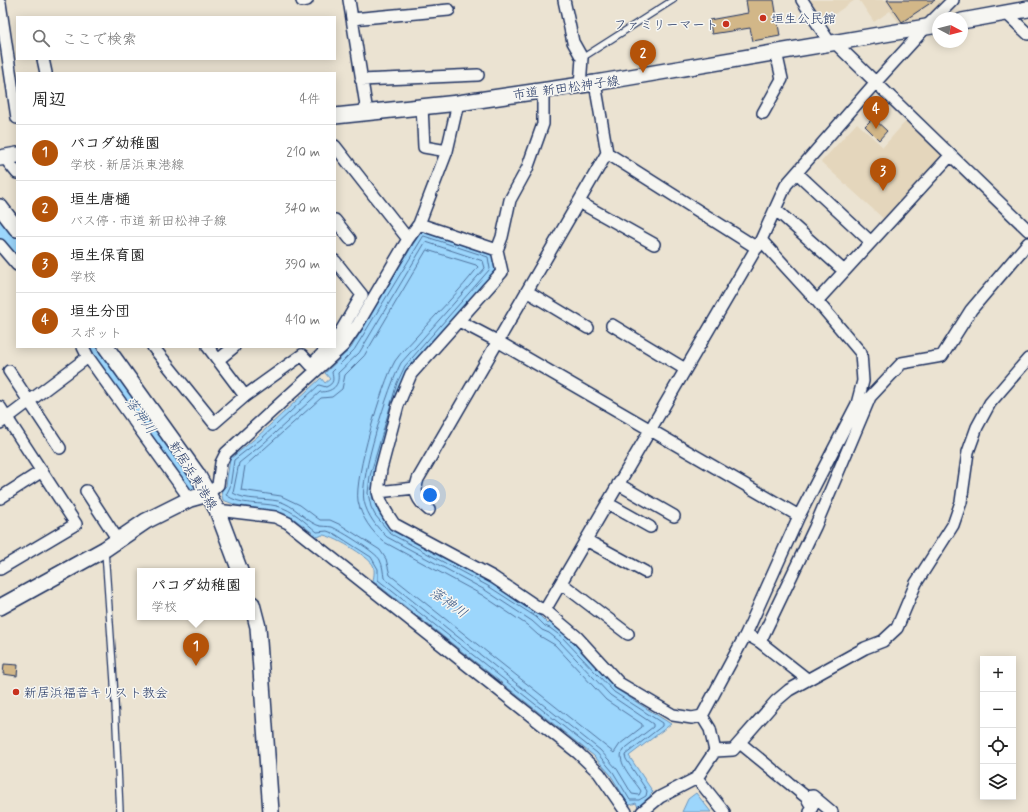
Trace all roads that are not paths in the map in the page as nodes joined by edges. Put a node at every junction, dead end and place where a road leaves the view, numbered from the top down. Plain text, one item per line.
1 (348, 0) edge
2 (564, 0) edge
3 (673, 0) edge
4 (802, 0) edge
5 (953, 0) edge
6 (0, 3) edge
7 (1028, 9) edge
8 (450, 10) dead end
9 (943, 12) edge
10 (1006, 13) junction
11 (352, 19) junction
12 (968, 20) edge
13 (932, 26) edge
14 (1028, 34) edge
15 (832, 43) junction
16 (776, 52) junction
17 (582, 58) junction
18 (43, 60) edge
19 (46, 72) edge
20 (478, 76) dead end
21 (361, 80) junction
22 (875, 83) junction
23 (595, 84) junction
24 (580, 86) junction
25 (544, 91) junction
26 (458, 103) junction
27 (422, 106) junction
28 (16, 111) edge
29 (367, 112) junction
30 (763, 113) dead end
31 (336, 116) edge
32 (336, 147) edge
33 (446, 151) junction
34 (607, 152) junction
35 (950, 156) junction
36 (7, 157) edge
37 (16, 171) edge
38 (797, 173) junction
39 (579, 202) junction
40 (0, 207) edge
41 (774, 209) junction
42 (336, 221) edge
43 (419, 224) junction
44 (16, 229) edge
45 (1028, 230) edge
46 (350, 239) dead end
47 (408, 239) junction
48 (871, 242) junction
49 (1028, 243) edge
50 (654, 244) dead end
51 (759, 244) junction
52 (0, 245) edge
53 (497, 250) junction
54 (16, 265) edge
55 (336, 265) edge
56 (844, 271) junction
57 (528, 292) junction
58 (817, 301) junction
59 (459, 321) junction
60 (612, 325) dead end
61 (588, 328) dead end
62 (336, 339) edge
63 (499, 342) junction
64 (84, 348) edge
65 (107, 348) edge
66 (154, 348) edge
67 (209, 348) edge
68 (233, 348) edge
69 (328, 348) edge
70 (88, 357) junction
71 (1028, 359) edge
72 (218, 360) junction
73 (685, 369) junction
74 (9, 371) dead end
75 (245, 396) junction
76 (30, 401) junction
77 (0, 407) edge
78 (4, 420) edge
79 (649, 429) junction
80 (60, 448) dead end
81 (42, 471) junction
82 (618, 484) junction
83 (415, 488) junction
84 (86, 490) dead end
85 (378, 492) junction
86 (208, 494) junction
87 (0, 498) edge
88 (190, 499) junction
89 (607, 503) junction
90 (217, 510) junction
91 (429, 510) dead end
92 (674, 516) dead end
93 (799, 516) junction
94 (650, 527) dead end
95 (118, 540) junction
96 (586, 540) junction
97 (105, 549) junction
98 (239, 568) edge
99 (0, 569) edge
100 (645, 572) dead end
101 (561, 583) junction
102 (0, 607) edge
103 (544, 610) junction
104 (255, 616) edge
105 (628, 634) dead end
106 (746, 634) junction
107 (760, 642) junction
108 (807, 679) junction
109 (702, 716) junction
110 (740, 743) junction
111 (714, 751) junction
112 (697, 778) junction
113 (806, 797) junction
114 (120, 812) edge
115 (271, 812) edge
116 (626, 812) edge
117 (642, 812) edge
118 (724, 812) edge
119 (810, 812) edge
120 (832, 812) edge

1 - 11 street
2 - 17 street
3 - 17 lane
4 - 15 street
5 - 9 street
6 - 28 street
7 - 10 street
8 - 11 street
10 - 12 street
10 - 14 street
11 - 21 street
13 - 15 street, 市道 新田松神子線
13 - 22 street
15 - 16 street, 市道 新田松神子線
15 - 22 street
16 - 23 street, 市道 新田松神子線
16 - 30 street
17 - 24 street
18 - 19 street
20 - 21 street
21 - 29 street
22 - 35 street
22 - 38 street
23 - 24 street, 市道 新田松神子線
23 - 34 street
24 - 25 street, 市道 新田松神子線
25 - 26 street, 市道 新田松神子線
25 - 53 street
26 - 27 street, 市道 新田松神子線
26 - 33 street
27 - 29 street, 市道 新田松神子線
27 - 33 street
29 - 31 street, 市道 新田松神子線
32 - 47 street
33 - 43 street
34 - 39 street
34 - 51 street
35 - 45 street
35 - 48 street
36 - 37 street
38 - 41 street
38 - 48 street
39 - 50 street
39 - 57 street
40 - 44 street
41 - 51 street
41 - 56 street
42 - 46 street
43 - 47 street
43 - 53 street
47 - 86 street
48 - 56 street
49 - 107 street
51 - 58 street
51 - 73 street
52 - 54 street
53 - 59 street
55 - 62 street
56 - 58 street
57 - 61 street
57 - 63 street
58 - 93 street
59 - 63 street
59 - 85 street
60 - 73 street
63 - 79 street
63 - 83 street
64 - 70 street
65 - 86 street, 新居浜東港線
66 - 75 street
67 - 72 street
68 - 72 street
69 - 75 street
70 - 76 street
70 - 88 street
71 - 108 street
72 - 75 street
73 - 79 street
74 - 76 street
76 - 78 street
76 - 80 street
77 - 78 street
78 - 81 street
79 - 82 street
79 - 93 street
81 - 87 street
81 - 99 street
82 - 89 street
82 - 92 street
83 - 85 street
83 - 91 street
84 - 95 street
85 - 103 street
86 - 88 street
86 - 90 street, 新居浜東港線
88 - 95 street
89 - 94 street
89 - 96 street
90 - 98 street, 新居浜東港線
90 - 116 street
93 - 106 street
95 - 97 street
96 - 100 street
96 - 101 street
97 - 102 street
97 - 114 lane
101 - 103 street
101 - 105 street
103 - 109 street
104 - 115 street
106 - 107 street
106 - 109 street
107 - 108 street
108 - 110 street
109 - 111 street
110 - 111 street
110 - 113 street
111 - 112 street
112 - 117 street
112 - 118 street
113 - 119 street
113 - 120 street

